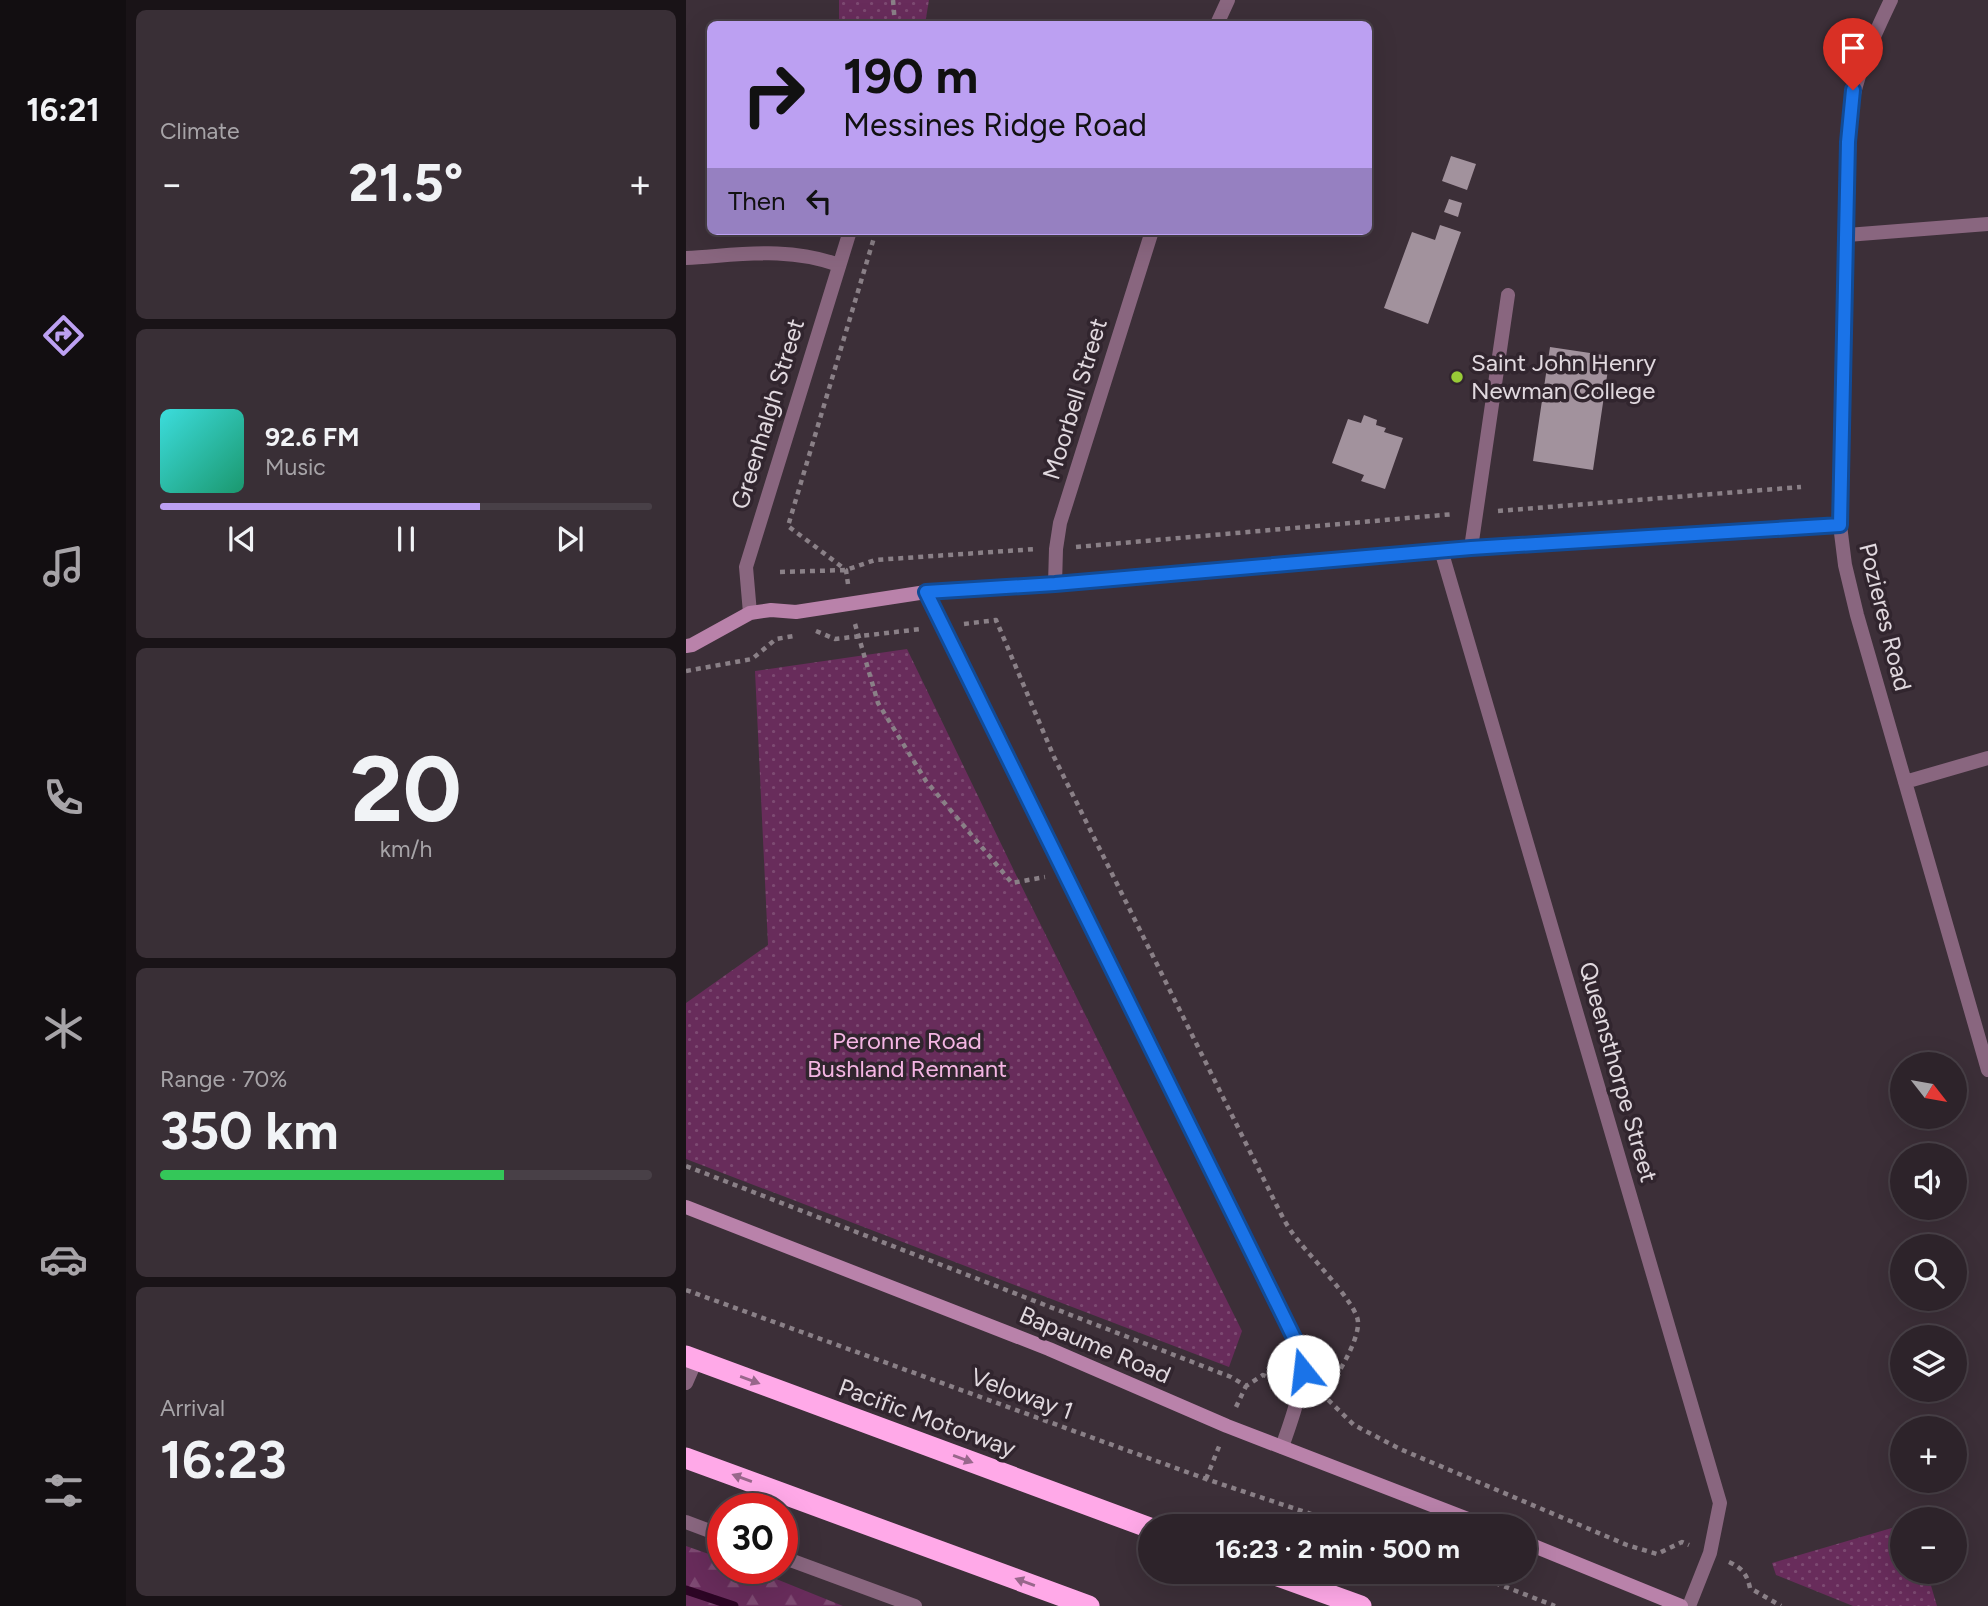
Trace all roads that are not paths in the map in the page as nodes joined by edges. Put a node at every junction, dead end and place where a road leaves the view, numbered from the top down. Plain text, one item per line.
1 (1228, 0) edge
2 (1891, 0) edge
3 (1218, 21) edge
4 (1988, 224) edge
5 (1847, 234) junction
6 (849, 235) edge
7 (1151, 235) edge
8 (686, 258) edge
9 (839, 265) junction
10 (1508, 295) dead end
11 (1840, 525) junction
12 (1471, 548) junction
13 (1441, 550) junction
14 (1055, 584) junction
15 (926, 592) junction
16 (750, 613) junction
17 (686, 646) edge
18 (1988, 758) edge
19 (1905, 782) junction
20 (1988, 1070) edge
21 (686, 1207) edge
22 (691, 1358) edge
23 (686, 1383) edge
24 (1282, 1447) junction
25 (686, 1458) edge
26 (1455, 1514) edge
27 (686, 1522) edge
28 (1138, 1524) edge
29 (707, 1530) edge
30 (1537, 1547) edge
31 (798, 1564) edge
32 (1300, 1584) edge
33 (915, 1606) edge
34 (1089, 1606) edge
35 (1361, 1606) edge
36 (1681, 1606) edge
37 (1689, 1606) edge

1 - 3 street
2 - 5 street, Pozieres Road
4 - 5 street
5 - 11 street, Pozieres Road
6 - 9 street, Greenhalgh Street
7 - 14 street, Moorbell Street
8 - 9 street
9 - 16 street, Greenhalgh Street
10 - 12 street
11 - 12 street
11 - 19 street, Pozieres Road
12 - 13 street
13 - 14 street
13 - 37 street, Queensthorpe Street
14 - 15 street
15 - 16 street
15 - 24 street
16 - 17 street
18 - 19 street
19 - 20 street, Pozieres Road
21 - 24 street, Bapaume Road
22 - 23 street
22 -> 28 highway, Pacific Motorway
24 - 26 street, Bapaume Road
34 -> 25 highway
27 - 29 street
30 - 36 street
31 - 33 street
32 - 35 highway

